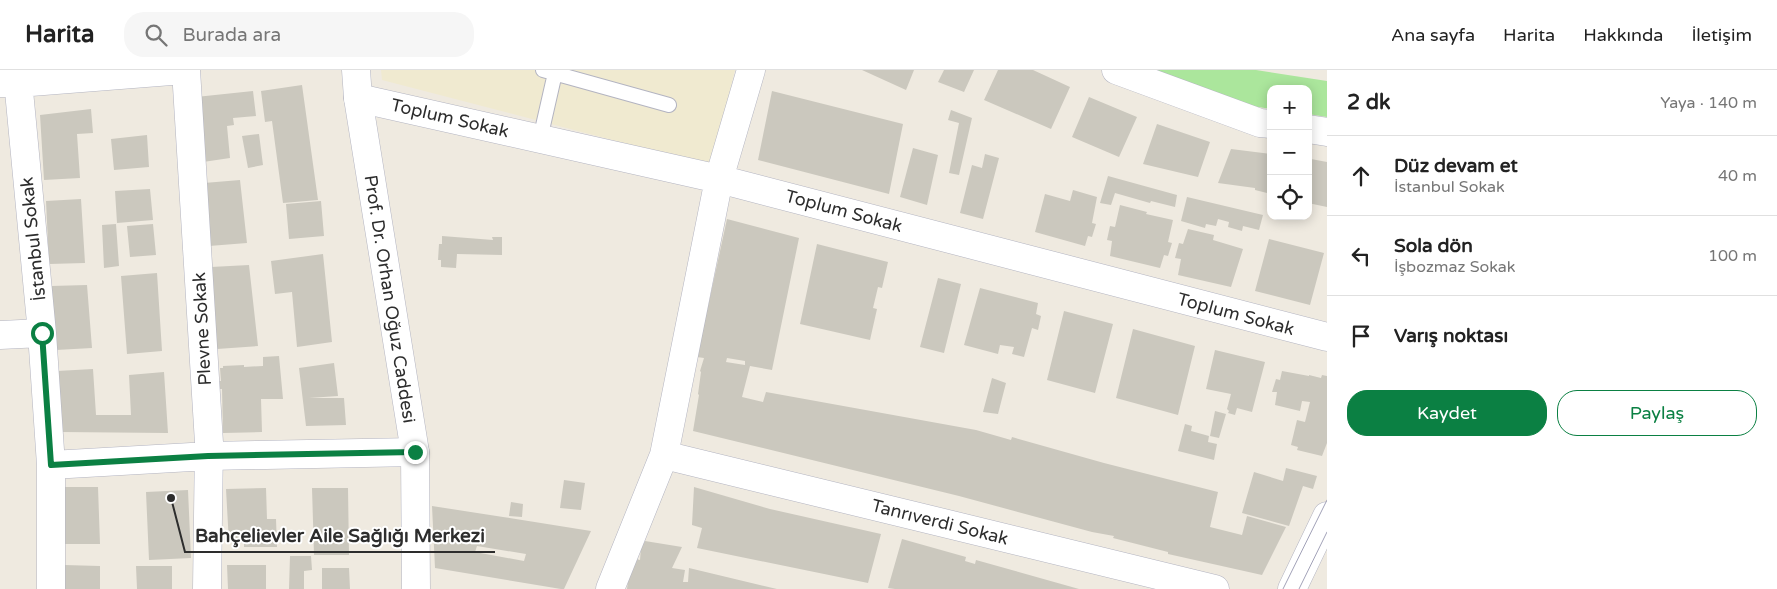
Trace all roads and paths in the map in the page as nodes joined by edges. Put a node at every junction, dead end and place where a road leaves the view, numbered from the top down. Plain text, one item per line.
1 (185, 70) edge
2 (356, 70) edge
3 (751, 70) edge
4 (1116, 70) edge
5 (549, 71) edge
6 (11, 79) edge
7 (358, 98) junction
8 (669, 105) dead end
9 (1267, 124) edge
10 (1312, 130) edge
11 (1327, 132) edge
12 (540, 139) junction
13 (719, 179) junction
14 (42, 333) junction
15 (0, 335) edge
16 (1327, 337) edge
17 (415, 452) junction
18 (664, 455) junction
19 (208, 456) junction
20 (51, 465) junction
21 (1327, 516) edge
22 (51, 589) edge
23 (207, 589) edge
24 (416, 589) edge
25 (610, 589) edge
26 (1215, 589) edge
27 (1292, 589) edge

1 - 6 street
1 - 19 street, Plevne Sokak
2 - 7 street, Prof. Dr. Orhan Oğuz Caddesi
3 - 13 street
4 - 9 street
5 - 8 lane
5 - 12 lane
6 - 14 street, İstanbul Sokak
7 - 12 street, Toplum Sokak
7 - 17 street, Prof. Dr. Orhan Oğuz Caddesi
10 - 11 street
12 - 13 street, Toplum Sokak
13 - 16 street, Toplum Sokak
13 - 18 street
14 - 15 street
14 - 20 street, İstanbul Sokak
17 - 19 street
17 - 24 street, Prof. Dr. Orhan Oğuz Caddesi
18 - 25 street
18 - 26 street, Tanrıverdi Sokak
19 - 20 street
19 - 23 street, Plevne Sokak
20 - 22 street, İstanbul Sokak
21 - 27 street

